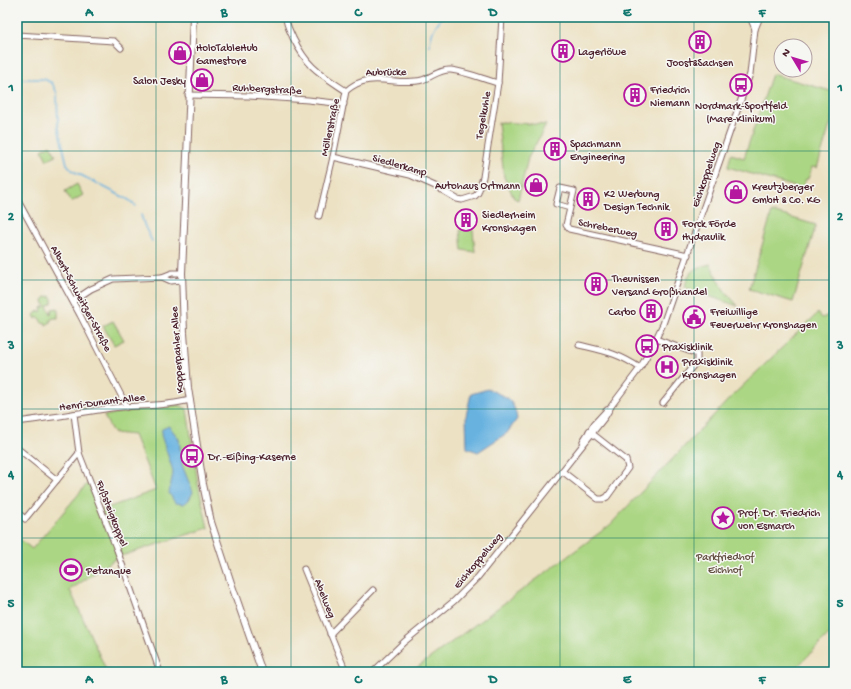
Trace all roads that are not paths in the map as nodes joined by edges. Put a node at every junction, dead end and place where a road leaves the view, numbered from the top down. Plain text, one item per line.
1 (193, 17) edge
2 (286, 17) edge
3 (502, 17) edge
4 (760, 17) edge
5 (752, 18) edge
6 (755, 29) junction
7 (17, 35) edge
8 (121, 48) dead end
9 (498, 83) junction
10 (346, 91) junction
11 (188, 95) junction
12 (344, 104) junction
13 (333, 158) junction
14 (17, 199) edge
15 (457, 199) joint
16 (570, 208) dead end
17 (319, 216) dead end
18 (688, 255) junction
19 (182, 273) junction
20 (162, 277) junction
21 (182, 280) junction
22 (72, 301) junction
23 (656, 339) junction
24 (579, 345) dead end
25 (640, 368) junction
26 (190, 400) junction
27 (662, 403) dead end
28 (127, 407) junction
29 (74, 414) junction
30 (17, 422) edge
31 (590, 432) junction
32 (17, 448) edge
33 (79, 453) junction
34 (562, 471) junction
35 (57, 480) junction
36 (17, 512) edge
37 (304, 569) dead end
38 (373, 590) dead end
39 (330, 634) junction
40 (160, 672) edge
41 (262, 672) edge
42 (346, 672) edge
43 (373, 672) edge

1 - 11 street, Kopperpahler Allee
2 - 10 street, Möllerstraße
3 - 9 street, Tegelkuhle
4 - 6 street, Eichkoppelweg
5 - 6 street, Eichkoppelweg
6 - 18 street, Eichkoppelweg
7 - 8 street
9 - 10 street, Aubrücke
9 - 15 street, Tegelkuhle
10 - 12 street, Möllerstraße
11 - 12 street, Ruhbergstraße
11 - 19 street, Kopperpahler Allee
12 - 13 street, Möllerstraße
13 - 15 street, Siedlerkamp
13 - 17 street, Möllerstraße
14 - 22 street, Albert-Schweitzer-Straße
16 - 18 street, Schreberweg
18 - 23 street, Eichkoppelweg
19 - 20 street
19 - 21 street, Kopperpahler Allee
20 - 21 street
20 - 22 street
21 - 26 street, Kopperpahler Allee
22 - 28 street, Albert-Schweitzer-Straße
23 - 25 street, Eichkoppelweg
23 - 27 street
24 - 25 street
25 - 31 street, Eichkoppelweg
26 - 28 street, Henri-Dunant-Allee
26 - 41 street, Kopperpahler Allee
28 - 29 street, Henri-Dunant-Allee
29 - 30 street, Henri-Dunant-Allee
29 - 33 street, Fußsteigkoppel
31 - 34 street, Eichkoppelweg
31 - 34 street
32 - 35 street
33 - 35 street
33 - 40 street, Fußsteigkoppel
34 - 43 street, Eichkoppelweg
35 - 36 street
37 - 39 street, Abelweg
38 - 39 street, Abelweg
39 - 42 street, Abelweg

